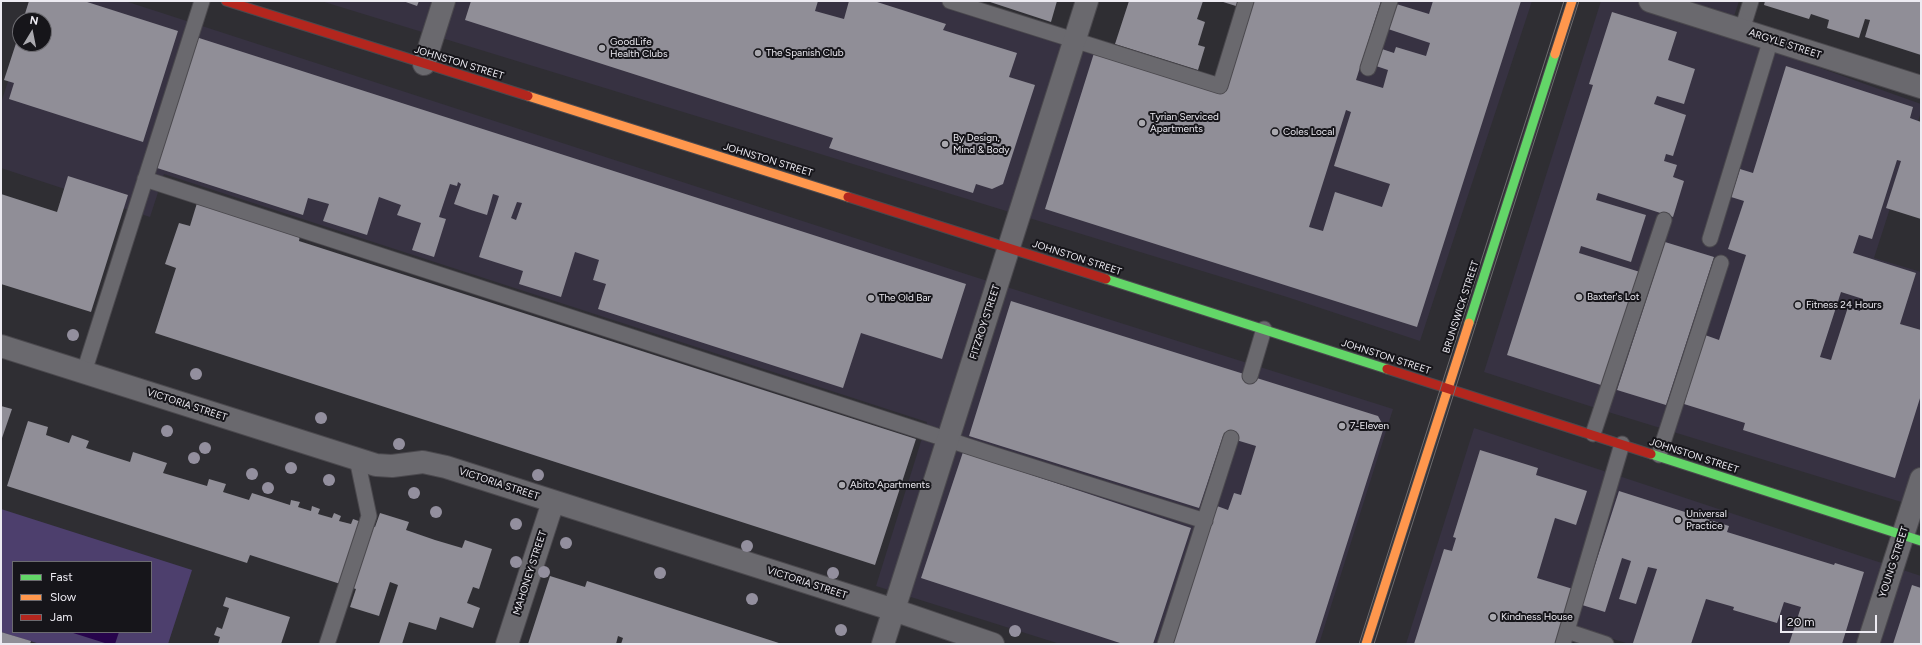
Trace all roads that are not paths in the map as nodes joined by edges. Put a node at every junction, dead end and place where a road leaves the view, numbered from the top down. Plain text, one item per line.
1 (202, 1) edge
2 (226, 1) edge
3 (444, 1) edge
4 (950, 1) edge
5 (1087, 1) edge
6 (1246, 1) edge
7 (1390, 1) edge
8 (1572, 1) edge
9 (1650, 1) edge
10 (1751, 1) edge
11 (247, 4) edge
12 (1742, 30) junction
13 (1771, 39) junction
14 (1074, 40) junction
15 (424, 64) junction
16 (1368, 68) dead end
17 (1921, 87) edge
18 (145, 179) junction
19 (1664, 220) dead end
20 (1710, 239) dead end
21 (1008, 247) junction
22 (1721, 262) dead end
23 (1264, 329) junction
24 (1, 346) edge
25 (84, 372) junction
26 (1250, 376) dead end
27 (1447, 388) junction
28 (1593, 434) junction
29 (1232, 438) dead end
30 (948, 439) junction
31 (1622, 444) junction
32 (1659, 455) junction
33 (357, 459) junction
34 (1921, 479) edge
35 (553, 502) junction
36 (1205, 521) junction
37 (1912, 538) edge
38 (894, 610) junction
39 (1565, 638) edge
40 (327, 644) edge
41 (507, 644) edge
42 (883, 644) edge
43 (993, 644) edge
44 (1165, 644) edge
45 (1366, 644) edge
46 (1606, 644) edge
47 (1868, 644) edge

1 - 18 lane
2 - 11 main road, JOHNSTON STREET
3 - 15 street
4 - 14 lane
5 - 14 street, FITZROY STREET
6 - 14 lane
7 - 16 lane
8 - 27 main road, BRUNSWICK STREET
9 - 12 street, ARGYLE STREET
10 - 12 lane
11 - 15 main road, JOHNSTON STREET
12 - 13 street, ARGYLE STREET
13 - 17 street, ARGYLE STREET
13 - 20 lane
14 - 21 street, FITZROY STREET
15 - 21 main road, JOHNSTON STREET
18 - 25 lane
18 - 30 lane
19 - 28 lane
21 - 23 main road, JOHNSTON STREET
21 - 30 street, FITZROY STREET
22 - 32 lane
23 - 26 lane
23 - 27 main road, JOHNSTON STREET
24 - 25 street, VICTORIA STREET
25 - 33 street, VICTORIA STREET
27 - 28 main road, JOHNSTON STREET
27 - 45 main road, BRUNSWICK STREET
28 - 31 main road, JOHNSTON STREET
29 - 36 lane
30 - 36 lane
30 - 38 street, FITZROY STREET
31 - 32 main road, JOHNSTON STREET
31 - 39 lane
32 - 37 main road, JOHNSTON STREET
33 - 35 street, VICTORIA STREET
33 - 40 lane
34 - 37 street, YOUNG STREET
35 - 38 street, VICTORIA STREET
35 - 41 street, MAHONEY STREET
36 - 44 lane
37 - 47 street, YOUNG STREET
38 - 42 street, FITZROY STREET
38 - 43 street, VICTORIA STREET
39 - 46 lane

